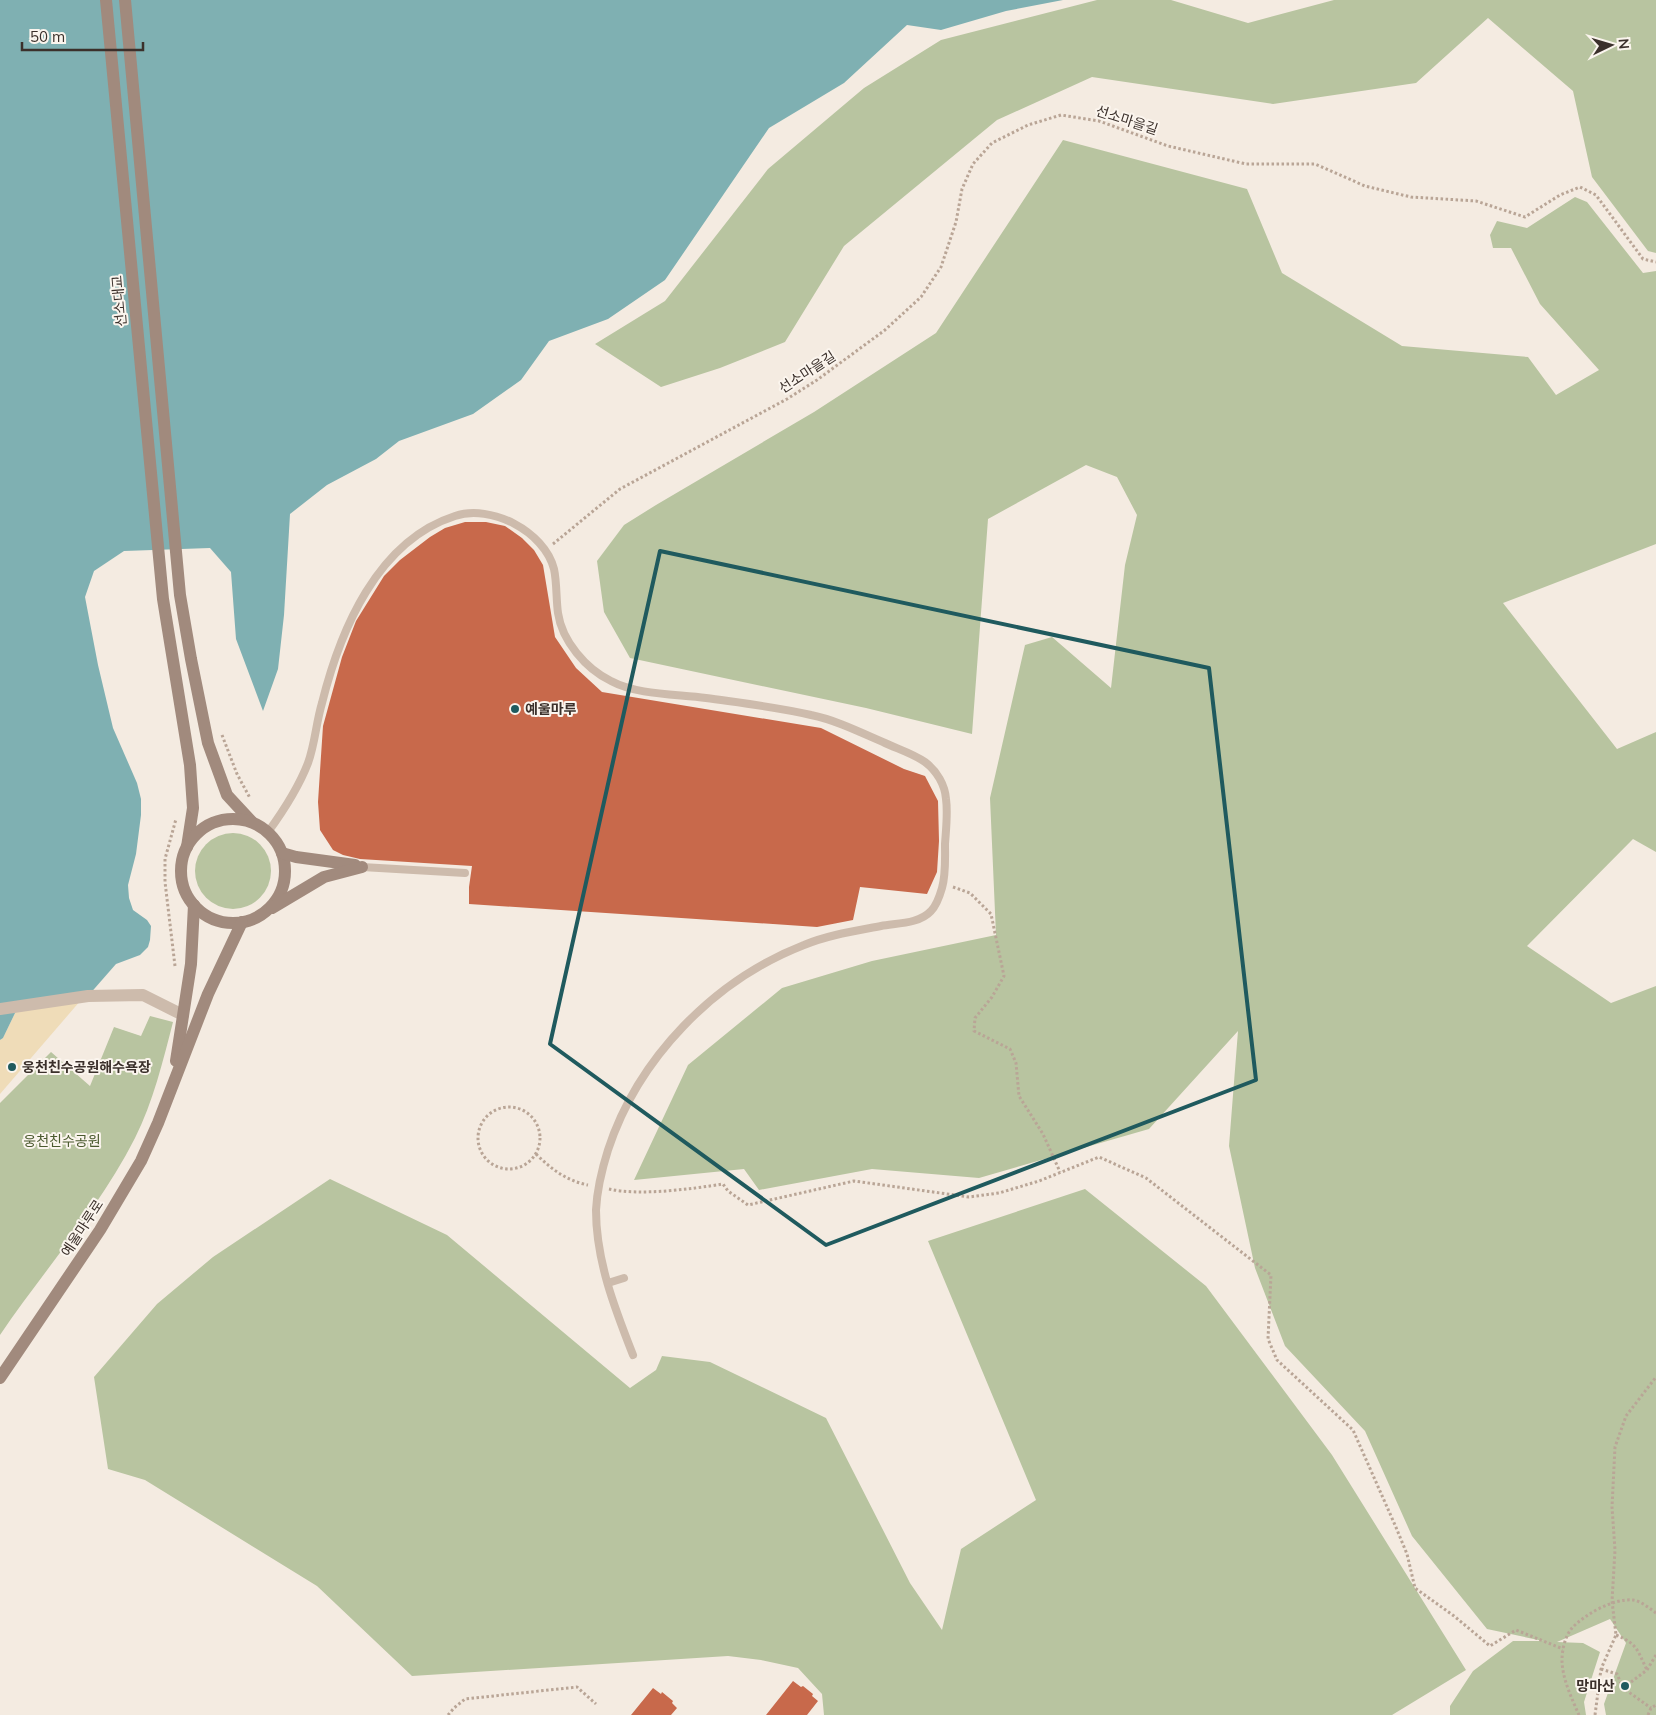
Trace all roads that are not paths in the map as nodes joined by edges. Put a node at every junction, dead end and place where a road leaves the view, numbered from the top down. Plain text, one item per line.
1 (106, 0) edge
2 (125, 0) edge
3 (252, 822) junction
4 (268, 832) junction
5 (187, 847) junction
6 (282, 853) junction
7 (362, 867) junction
8 (465, 873) dead end
9 (194, 905) junction
10 (265, 912) junction
11 (242, 922) junction
12 (0, 1009) edge
13 (183, 1015) junction
14 (172, 1086) junction
15 (624, 1278) dead end
16 (608, 1283) junction
17 (633, 1355) dead end
18 (0, 1378) edge

1 - 5 street, 선소대교
2 - 3 street
3 - 4 street
3 - 5 street
4 - 6 street
4 - 16 lane
5 - 9 street
6 - 7 street
6 - 10 street
7 - 8 lane
7 - 10 street
9 - 11 street
9 - 13 street
10 - 11 street
11 - 14 street
12 - 13 street
13 - 14 street
14 - 18 street, 예울마루로
15 - 16 lane
16 - 17 lane

